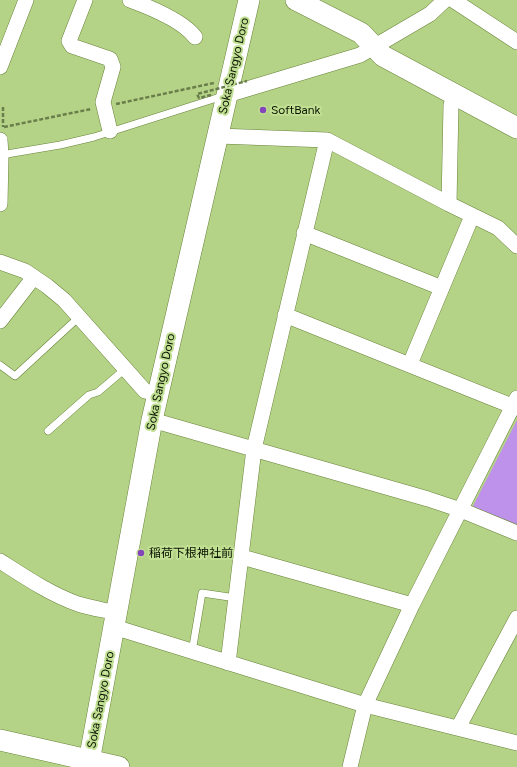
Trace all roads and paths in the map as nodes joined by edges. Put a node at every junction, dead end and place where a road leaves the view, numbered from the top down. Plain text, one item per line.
1 (26, 0) edge
2 (84, 0) edge
3 (130, 0) edge
4 (249, 0) edge
5 (296, 0) edge
6 (445, 0) edge
7 (453, 0) edge
8 (195, 37) dead end
9 (517, 42) edge
10 (374, 46) junction
11 (0, 67) edge
12 (247, 81) dead end
13 (219, 95) junction
14 (456, 96) junction
15 (3, 107) dead end
16 (517, 128) edge
17 (110, 131) junction
18 (2, 135) edge
19 (218, 136) junction
20 (327, 140) junction
21 (1, 155) edge
22 (0, 204) edge
23 (449, 204) junction
24 (472, 216) junction
25 (304, 233) junction
26 (517, 246) edge
27 (0, 262) edge
28 (34, 277) junction
29 (442, 288) junction
30 (286, 314) junction
31 (80, 317) junction
32 (0, 321) edge
33 (410, 364) junction
34 (0, 365) edge
35 (125, 369) junction
36 (158, 394) junction
37 (516, 404) edge
38 (152, 420) junction
39 (48, 432) dead end
40 (254, 449) junction
41 (461, 510) junction
42 (517, 533) edge
43 (242, 557) junction
44 (0, 561) edge
45 (236, 598) junction
46 (412, 605) junction
47 (517, 618) edge
48 (116, 620) junction
49 (192, 652) junction
50 (228, 663) junction
51 (365, 705) junction
52 (458, 728) junction
53 (0, 740) edge
54 (517, 743) edge
55 (89, 763) edge
56 (119, 767) edge
57 (350, 767) edge

1 - 11 street
2 - 17 street
3 - 8 street
4 - 13 main road, Soka Sangyo Doro
5 - 10 main road
6 - 10 street
7 - 9 street
10 - 13 street
10 - 14 main road
12 - 13 path, bridge
13 - 17 lane
13 - 19 main road, Soka Sangyo Doro
14 - 16 main road
14 - 23 street
15 - 18 path
17 - 21 lane
18 - 21 street
19 - 20 street
19 - 36 main road, Soka Sangyo Doro
20 - 23 street
20 - 25 street
21 - 22 street
23 - 24 street
24 - 26 street
24 - 29 street
25 - 29 street
25 - 30 street
27 - 28 street
28 - 31 street
28 - 32 street
29 - 33 street
30 - 33 street
30 - 40 street
31 - 34 lane
31 - 35 street
33 - 37 street
35 - 36 street
35 - 39 lane
36 - 38 main road, Soka Sangyo Doro
37 - 41 street
38 - 40 street
38 - 48 main road, Soka Sangyo Doro
40 - 41 street
40 - 43 street
41 - 42 street
41 - 46 street
43 - 45 street
43 - 46 street
44 - 48 street
45 - 49 lane
45 - 50 street
46 - 51 street
47 - 52 street
48 - 49 street
48 - 55 main road, Soka Sangyo Doro
49 - 50 street
50 - 51 street
51 - 52 street
51 - 57 street
52 - 54 street
53 - 55 main road
55 - 56 main road

